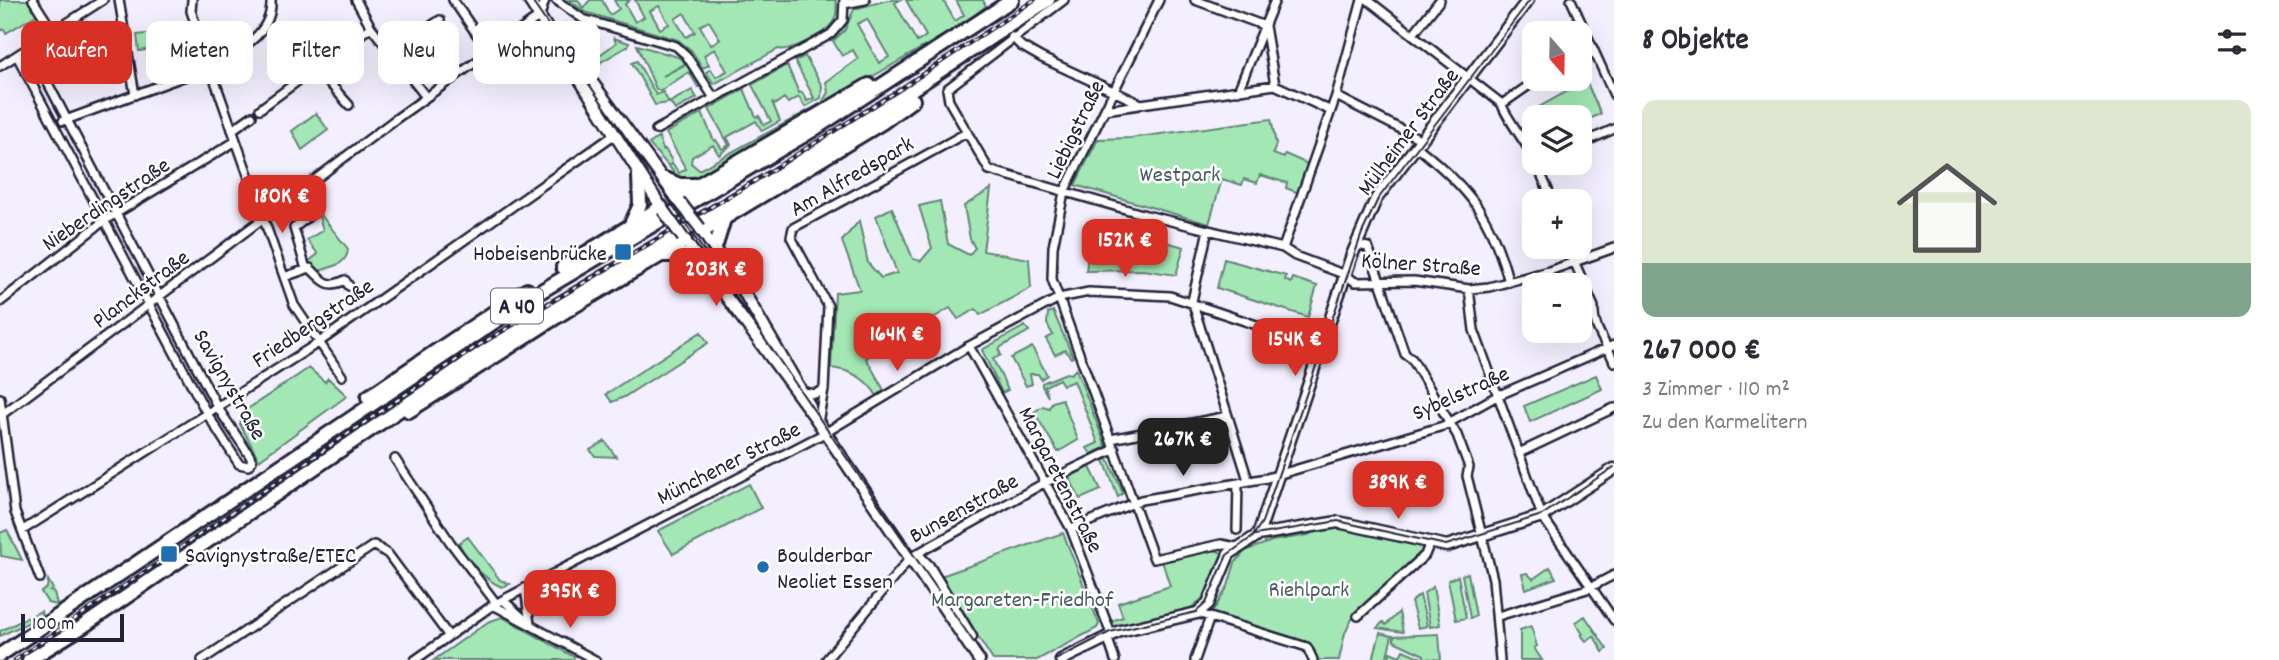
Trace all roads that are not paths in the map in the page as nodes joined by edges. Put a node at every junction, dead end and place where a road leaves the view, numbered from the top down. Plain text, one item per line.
1 (33, 0) edge
2 (103, 0) edge
3 (119, 0) edge
4 (192, 0) edge
5 (271, 0) edge
6 (356, 0) edge
7 (453, 0) edge
8 (529, 0) edge
9 (545, 0) edge
10 (555, 0) edge
11 (865, 0) edge
12 (1012, 0) edge
13 (1048, 0) edge
14 (1064, 0) edge
15 (1159, 0) edge
16 (1195, 0) edge
17 (1275, 0) edge
18 (1362, 0) edge
19 (1368, 0) edge
20 (1440, 0) edge
21 (1528, 0) edge
22 (1571, 0) edge
23 (844, 2) edge
24 (540, 16) junction
25 (46, 21) edge
26 (72, 21) edge
27 (195, 21) edge
28 (533, 21) edge
29 (1265, 26) junction
30 (371, 27) junction
31 (473, 29) edge
32 (364, 32) edge
33 (964, 32) junction
34 (1414, 33) junction
35 (1012, 37) junction
36 (253, 38) edge
37 (981, 46) junction
38 (1594, 52) joint
39 (21, 54) edge
40 (17, 56) junction
41 (473, 63) edge
42 (0, 66) edge
43 (1469, 79) junction
44 (48, 84) edge
45 (163, 84) edge
46 (215, 84) edge
47 (294, 84) edge
48 (330, 84) edge
49 (1275, 85) junction
50 (1522, 90) edge
51 (1114, 91) junction
52 (1238, 91) junction
53 (135, 95) junction
54 (1614, 95) edge
55 (1336, 96) junction
56 (426, 97) junction
57 (714, 98) junction
58 (1141, 104) junction
59 (1502, 104) junction
60 (349, 105) dead end
61 (260, 109) dead end
62 (1105, 110) junction
63 (1329, 110) junction
64 (252, 116) dead end
65 (66, 119) junction
66 (55, 124) junction
67 (1614, 129) edge
68 (232, 130) junction
69 (656, 130) dead end
70 (966, 133) junction
71 (614, 135) junction
72 (1522, 135) edge
73 (1592, 139) edge
74 (236, 141) junction
75 (1419, 143) junction
76 (639, 175) junction
77 (665, 179) junction
78 (698, 185) junction
79 (1064, 192) junction
80 (678, 199) junction
81 (662, 208) junction
82 (115, 214) junction
83 (309, 216) dead end
84 (262, 218) junction
85 (724, 218) junction
86 (105, 220) junction
87 (631, 225) junction
88 (702, 229) junction
89 (1208, 230) junction
90 (684, 240) junction
91 (1356, 245) junction
92 (715, 248) junction
93 (1283, 248) junction
94 (1614, 248) edge
95 (660, 255) junction
96 (699, 260) junction
97 (1576, 261) junction
98 (306, 269) junction
99 (1346, 275) junction
100 (284, 277) junction
101 (1380, 281) junction
102 (1509, 282) junction
103 (349, 286) dead end
104 (1469, 289) junction
105 (160, 298) junction
106 (1059, 298) junction
107 (1192, 301) junction
108 (0, 302) edge
109 (149, 306) junction
110 (318, 343) junction
111 (969, 346) junction
112 (1322, 347) junction
113 (1611, 347) edge
114 (1614, 362) edge
115 (342, 376) dead end
116 (824, 389) junction
117 (804, 392) junction
118 (1497, 396) junction
119 (0, 398) edge
120 (218, 408) junction
121 (1614, 408) edge
122 (1, 415) edge
123 (207, 415) junction
124 (1228, 416) junction
125 (816, 420) junction
126 (1448, 423) junction
127 (825, 433) junction
128 (359, 436) junction
129 (1111, 439) junction
130 (304, 449) junction
131 (1115, 449) junction
132 (1519, 453) junction
133 (395, 459) dead end
134 (1614, 469) edge
135 (1278, 474) junction
136 (1248, 480) junction
137 (1044, 483) junction
138 (1238, 483) junction
139 (1135, 502) junction
140 (1542, 516) junction
141 (1070, 529) junction
142 (23, 530) junction
143 (1237, 530) dead end
144 (1258, 535) junction
145 (1482, 536) junction
146 (1429, 545) junction
147 (1236, 547) junction
148 (911, 557) junction
149 (1614, 575) edge
150 (40, 578) dead end
151 (1590, 586) junction
152 (525, 588) junction
153 (497, 603) junction
154 (1197, 613) junction
155 (1358, 616) dead end
156 (1498, 616) junction
157 (1210, 617) junction
158 (1614, 620) edge
159 (530, 624) junction
160 (82, 627) junction
161 (36, 633) junction
162 (448, 635) junction
163 (1109, 635) junction
164 (0, 649) edge
165 (0, 655) edge
166 (29, 660) edge
167 (41, 660) edge
168 (202, 660) edge
169 (415, 660) edge
170 (595, 660) edge
171 (826, 660) edge
172 (979, 660) edge
173 (988, 660) edge
174 (1061, 660) edge
175 (1115, 660) edge
176 (1195, 660) edge
177 (1313, 660) edge
178 (1500, 660) edge

1 - 25 street
2 - 26 street
3 - 53 street
4 - 27 street
5 - 36 street
6 - 30 street
7 - 31 street
8 - 24 main road
9 - 24 street
10 - 57 street
11 - 23 street
12 - 33 highway, A 40
13 - 37 highway, A 40
14 - 35 street
15 - 51 street, Liebigstraße
16 - 29 street
17 - 29 street
18 - 55 street
19 - 34 street
20 - 34 street
21 - 43 main road, Mülheimer Straße
22 - 38 street
23 - 57 street
24 - 28 street, Planckstraße
24 - 71 main road
24 - 77 main road
29 - 49 street
29 - 52 street
30 - 32 street
30 - 56 street
33 - 78 highway
33 - 130 highway, A 40
34 - 43 street
35 - 51 street
35 - 70 street
37 - 85 highway
37 - 128 highway, A 40
38 - 54 street
39 - 40 street
40 - 42 street
40 - 66 street, Savignystraße
41 - 56 street, Planckstraße
43 - 59 street
43 - 75 main road, Mülheimer Straße
44 - 65 street, Savignystraße
45 - 53 street
46 - 68 street
47 - 61 street
48 - 60 street
49 - 52 street
49 - 63 street
50 - 59 street
51 - 58 street
51 - 62 street, Liebigstraße
52 - 58 street
53 - 65 street
55 - 63 street
55 - 75 street
56 - 84 street, Planckstraße
57 - 69 street
58 - 62 street
59 - 72 street
62 - 79 street, Liebigstraße
63 - 93 street
64 - 68 street
65 - 66 street
65 - 82 street, Savignystraße
66 - 86 street, Savignystraße
67 - 73 street
68 - 74 street
70 - 79 street
70 - 116 street, Am Alfredspark
71 - 76 main road
71 - 110 street, Friedbergstraße
74 - 82 street, Nieberdingstraße
74 - 84 street
75 - 91 main road, Mülheimer Straße
75 - 102 street
76 - 81 main road
76 - 87 highway
77 - 78 highway
77 - 80 main road
78 - 80 highway
79 - 89 street, Kölner Straße
79 - 106 street, Liebigstraße
80 - 81 main road
80 - 88 main road, bridge
81 - 87 highway
81 - 90 main road, bridge
82 - 86 street, Nieberdingstraße
82 - 105 street, Savignystraße
83 - 98 street
84 - 100 street
84 - 105 street, Planckstraße
85 - 88 highway
85 - 92 highway
86 - 108 street, Nieberdingstraße
86 - 109 street, Savignystraße
87 - 130 highway
88 - 90 main road
88 - 92 main road
89 - 93 street, Kölner Straße
89 - 107 street
90 - 95 highway
90 - 96 main road
91 - 99 main road, Mülheimer Straße
91 - 101 street
92 - 117 main road
93 - 99 street, Kölner Straße
94 - 97 street, Kölner Straße
95 - 96 highway
95 - 128 highway
96 - 125 main road
97 - 102 street, Kölner Straße
97 - 113 street
98 - 100 street
98 - 103 street
99 - 101 street, Kölner Straße
99 - 112 main road, Mülheimer Straße
100 - 110 street
101 - 104 street, Kölner Straße
101 - 126 street
102 - 104 street, Kölner Straße
104 - 118 street
105 - 109 street, Planckstraße
105 - 120 street, Savignystraße
106 - 107 street, Münchener Straße
106 - 111 street, Münchener Straße
106 - 129 street, Liebigstraße
107 - 112 street, Münchener Straße
107 - 124 street
109 - 122 street, Planckstraße
109 - 123 street, Savignystraße
110 - 115 street
110 - 120 street, Friedbergstraße
111 - 127 street, Münchener Straße
111 - 137 street, Margaretenstraße
112 - 135 main road, Mülheimer Straße
113 - 114 street
113 - 118 street, Sybelstraße
116 - 117 street
116 - 125 street, Am Alfredspark
117 - 125 main road
118 - 126 street, Sybelstraße
118 - 132 street
119 - 122 street
120 - 123 street, Friedbergstraße
120 - 123 street, Savignystraße
121 - 132 street
122 - 142 street
123 - 142 street, Friedbergstraße
124 - 129 street
124 - 136 street
125 - 127 main road
126 - 135 street, Sybelstraße
126 - 145 street
127 - 148 main road
127 - 152 street, Münchener Straße
128 - 160 highway, A 40
129 - 131 street, Liebigstraße
130 - 161 highway, A 40
131 - 137 street, Bunsenstraße
131 - 139 street, Liebigstraße
132 - 140 street
133 - 153 street
134 - 140 main road
135 - 136 street, Sybelstraße
135 - 144 main road, Mülheimer Straße
136 - 138 street, Sybelstraße
137 - 141 street, Margaretenstraße
137 - 148 street, Bunsenstraße
138 - 139 street, Sybelstraße
138 - 143 street
139 - 141 street, Sybelstraße
139 - 147 street, Liebigstraße
140 - 145 main road
140 - 151 street
141 - 163 street, Margaretenstraße
142 - 150 street
144 - 146 main road
144 - 147 main road
145 - 146 main road
145 - 156 street
146 - 155 street
147 - 154 main road
148 - 171 street, Bunsenstraße
148 - 172 main road
148 - 173 main road
149 - 151 street
151 - 156 street
151 - 158 street
152 - 153 street, Münchener Straße
152 - 159 street
153 - 159 street
153 - 162 street, Münchener Straße
154 - 157 street
154 - 163 main road
156 - 178 street
157 - 176 street
157 - 177 street
159 - 170 street
160 - 166 highway, A 40
160 - 167 highway
161 - 164 highway
161 - 165 highway, A 40
162 - 168 street
162 - 169 street, Münchener Straße
163 - 174 main road
163 - 175 street, Margaretenstraße

